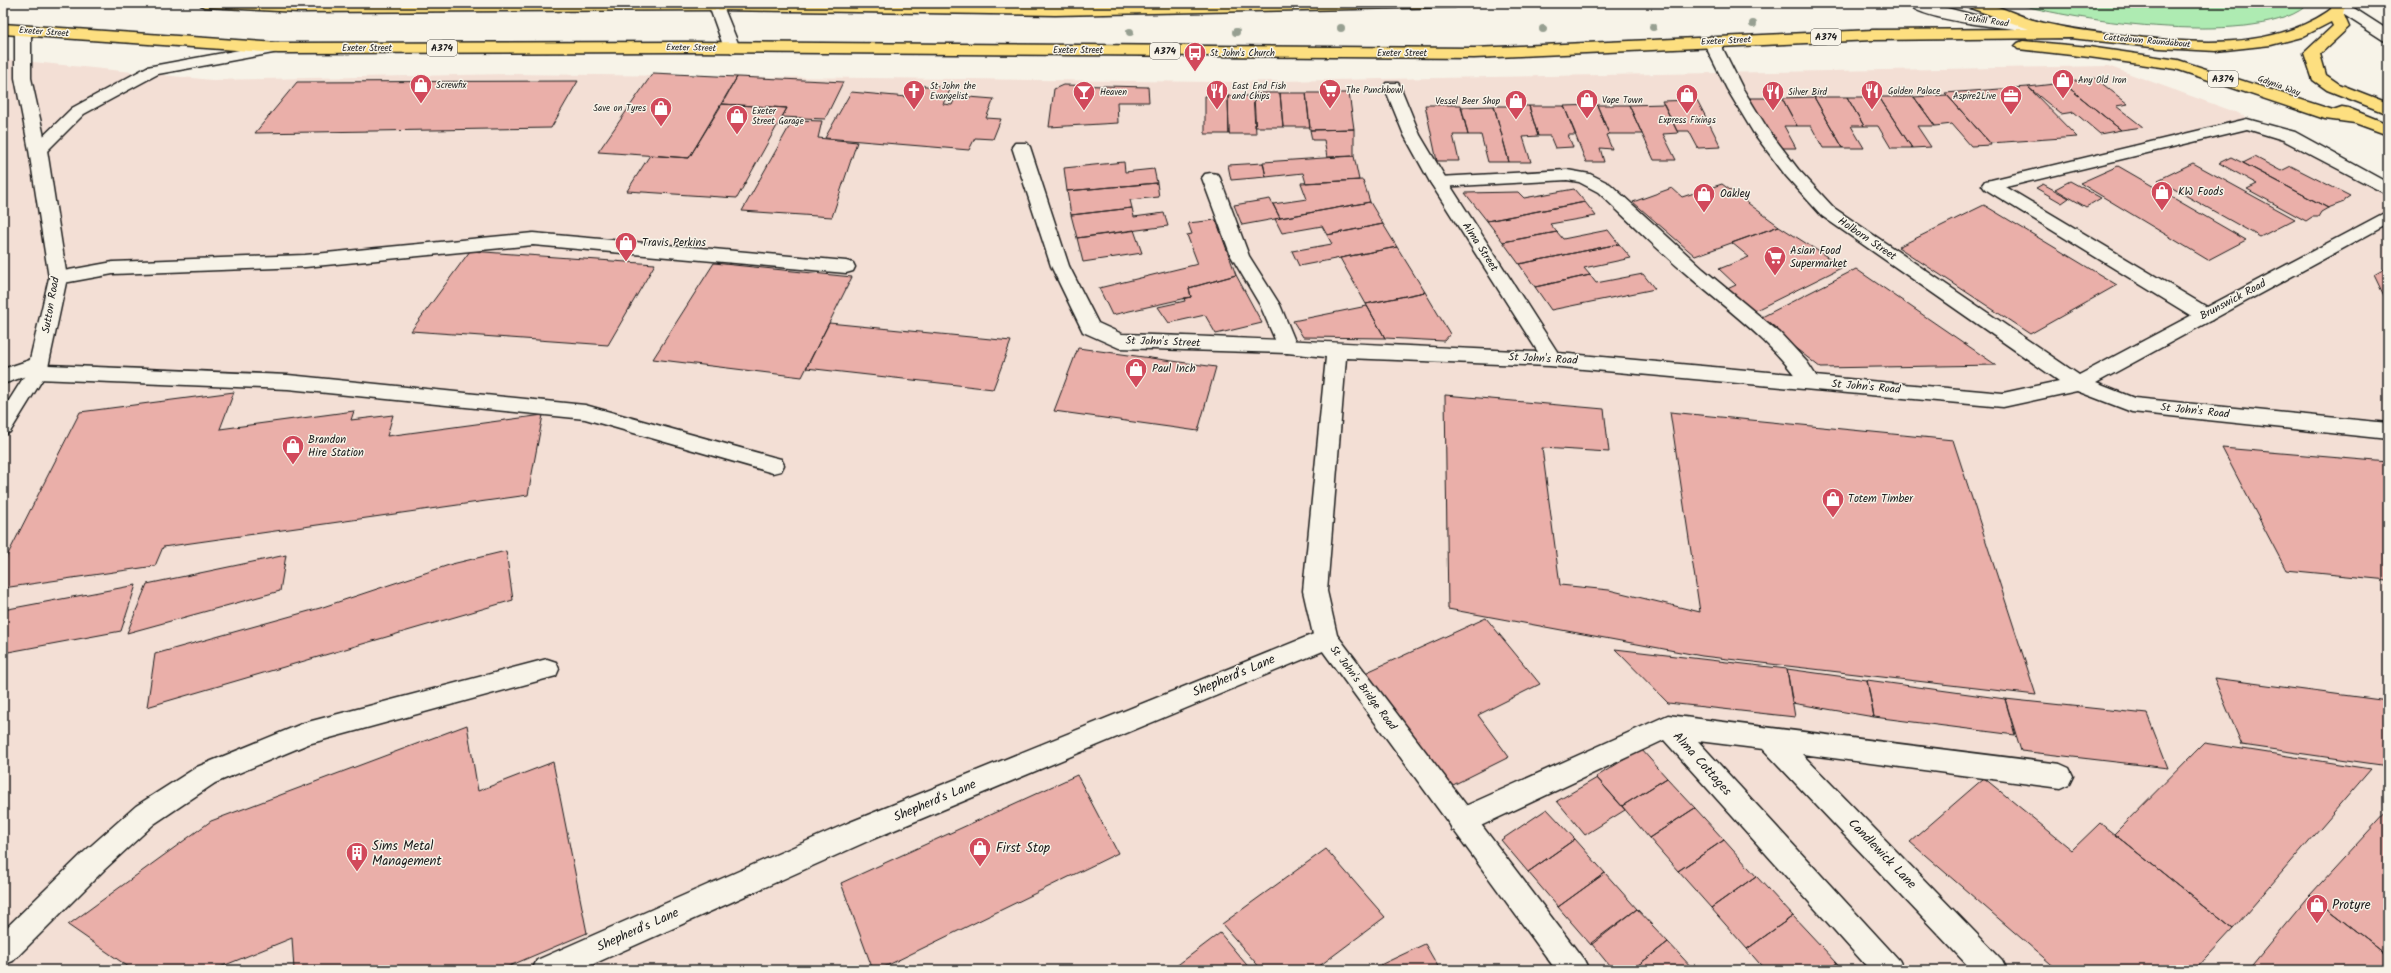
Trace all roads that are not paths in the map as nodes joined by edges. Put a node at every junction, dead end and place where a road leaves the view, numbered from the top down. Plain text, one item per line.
1 (204, 3) edge
2 (1455, 3) edge
3 (1914, 3) edge
4 (1970, 3) edge
5 (1377, 4) edge
6 (717, 5) edge
7 (1202, 5) edge
8 (2338, 7) edge
9 (5, 22) edge
10 (2037, 26) junction
11 (23, 31) junction
12 (2071, 33) junction
13 (1873, 35) junction
14 (2388, 37) edge
15 (1711, 41) junction
16 (2168, 45) junction
17 (278, 48) junction
18 (732, 48) junction
19 (1392, 86) dead end
20 (2388, 109) edge
21 (2354, 118) junction
22 (2388, 130) edge
23 (1021, 147) dead end
24 (38, 150) junction
25 (1211, 178) dead end
26 (1439, 182) junction
27 (2388, 190) edge
28 (2388, 217) edge
29 (846, 267) dead end
30 (58, 278) junction
31 (2205, 315) junction
32 (1287, 346) junction
33 (1337, 351) junction
34 (1550, 359) junction
35 (38, 368) junction
36 (3, 377) edge
37 (1810, 382) junction
38 (2078, 384) junction
39 (3, 427) edge
40 (2388, 431) edge
41 (773, 465) dead end
42 (1326, 638) junction
43 (547, 669) dead end
44 (1668, 726) junction
45 (1770, 738) junction
46 (2060, 776) dead end
47 (1462, 820) junction
48 (3, 951) edge
49 (547, 970) edge
50 (1574, 970) edge
51 (1889, 970) edge
52 (1992, 970) edge

1 - 6 main road
2 - 5 main road
3 - 10 street, Tothill Road
4 - 10 main road, Cattedown Roundabout
5 - 7 main road
6 - 7 main road
6 - 18 street, Exeter Street
8 - 14 street
8 - 16 main road, Cattedown Roundabout
8 - 20 main road
9 - 11 main road, Exeter Street / A374
10 - 12 main road, Cattedown Roundabout
11 - 17 main road, Exeter Street / A374
11 - 24 street, Sutton Road
12 - 13 main road, Exeter Street / A374
12 - 16 main road, Cattedown Roundabout
13 - 15 main road, Exeter Street / A374
13 - 21 main road, A374
15 - 18 main road, Exeter Street / A374
15 - 38 street, Holborn Street
16 - 21 main road, Gdynia Way / A374
17 - 18 main road, Exeter Street / A374
17 - 24 street
19 - 26 street, Alma Street
21 - 22 main road, Gdynia Way / A374
23 - 32 street, St John's Street
24 - 30 street, Sutton Road
25 - 32 street
26 - 34 street, Alma Street
26 - 37 street
27 - 31 street
28 - 31 street, Brunswick Road
29 - 30 street
30 - 35 street, Sutton Road
31 - 38 street, Brunswick Road
32 - 33 street, St John's Street
33 - 34 street, St John's Road
33 - 42 street, St John's Bridge Road
34 - 37 street, St John's Road
35 - 36 street
35 - 39 street, Sutton Road
35 - 41 street
37 - 38 street, St John's Road
38 - 40 street, St John's Road
42 - 47 street, St John's Bridge Road
42 - 49 street, Shepherd's Lane
43 - 48 street
44 - 45 street
44 - 47 street, Alma Cottages
44 - 51 street, Alma Cottages
45 - 46 street
45 - 52 street, Candlewick Lane
47 - 50 street, St John's Bridge Road

